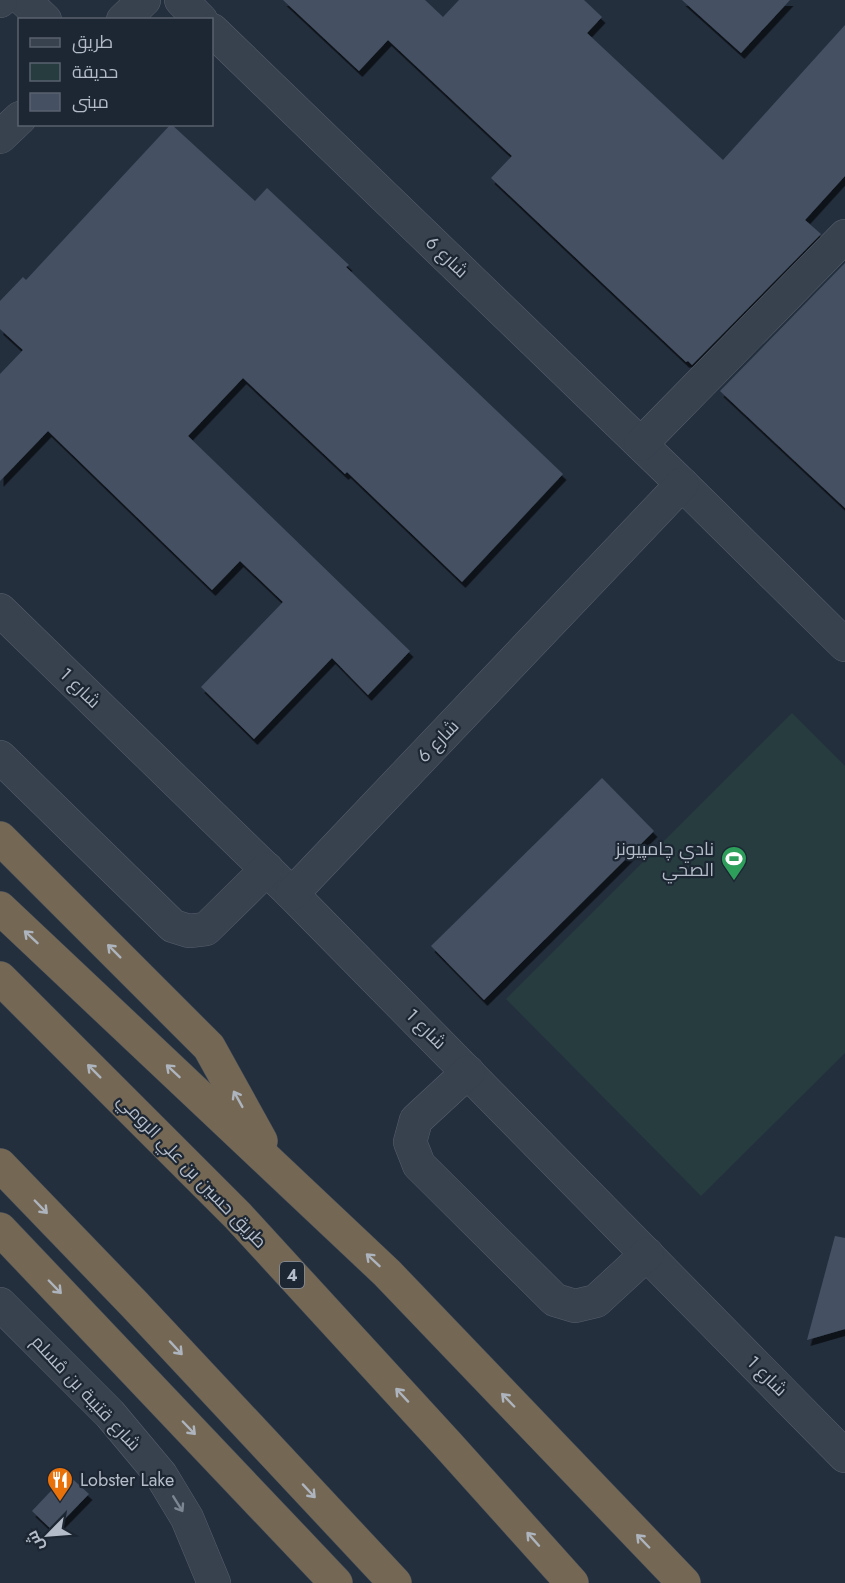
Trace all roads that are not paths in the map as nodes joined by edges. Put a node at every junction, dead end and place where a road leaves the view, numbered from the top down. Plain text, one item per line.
1 (24, 0) edge
2 (144, 0) edge
3 (181, 0) edge
4 (43, 18) edge
5 (125, 18) edge
6 (199, 18) edge
7 (213, 31) edge
8 (18, 120) edge
9 (0, 137) edge
10 (845, 236) edge
11 (641, 444) junction
12 (682, 484) junction
13 (0, 610) edge
14 (845, 645) edge
15 (0, 757) edge
16 (0, 838) edge
17 (267, 869) junction
18 (292, 894) junction
19 (0, 908) edge
20 (0, 978) edge
21 (468, 1072) junction
22 (0, 1165) edge
23 (277, 1169) junction
24 (0, 1230) edge
25 (647, 1254) junction
26 (0, 1304) edge
27 (845, 1455) edge
28 (214, 1583) edge
29 (336, 1583) edge
30 (395, 1583) edge
31 (572, 1583) edge
32 (684, 1583) edge

1 - 4 street
2 - 5 street
3 - 6 street
7 - 11 street, شارع 6
8 - 9 street
10 - 11 street
11 - 12 street, شارع 6
12 - 14 street, شارع 6
12 - 18 street, شارع 6
13 - 17 street, شارع 1
15 - 17 street
23 -> 16 highway
17 - 18 street, شارع 1
18 - 21 street, شارع 1
23 -> 19 highway
31 -> 20 highway, طريق حسين بن علي الرومي / 4
21 - 25 street, شارع 1
21 - 25 street
22 -> 30 highway
32 -> 23 highway
24 -> 29 highway
25 - 27 street, شارع 1
26 -> 28 street, شارع قتيبة بن مُسلم

